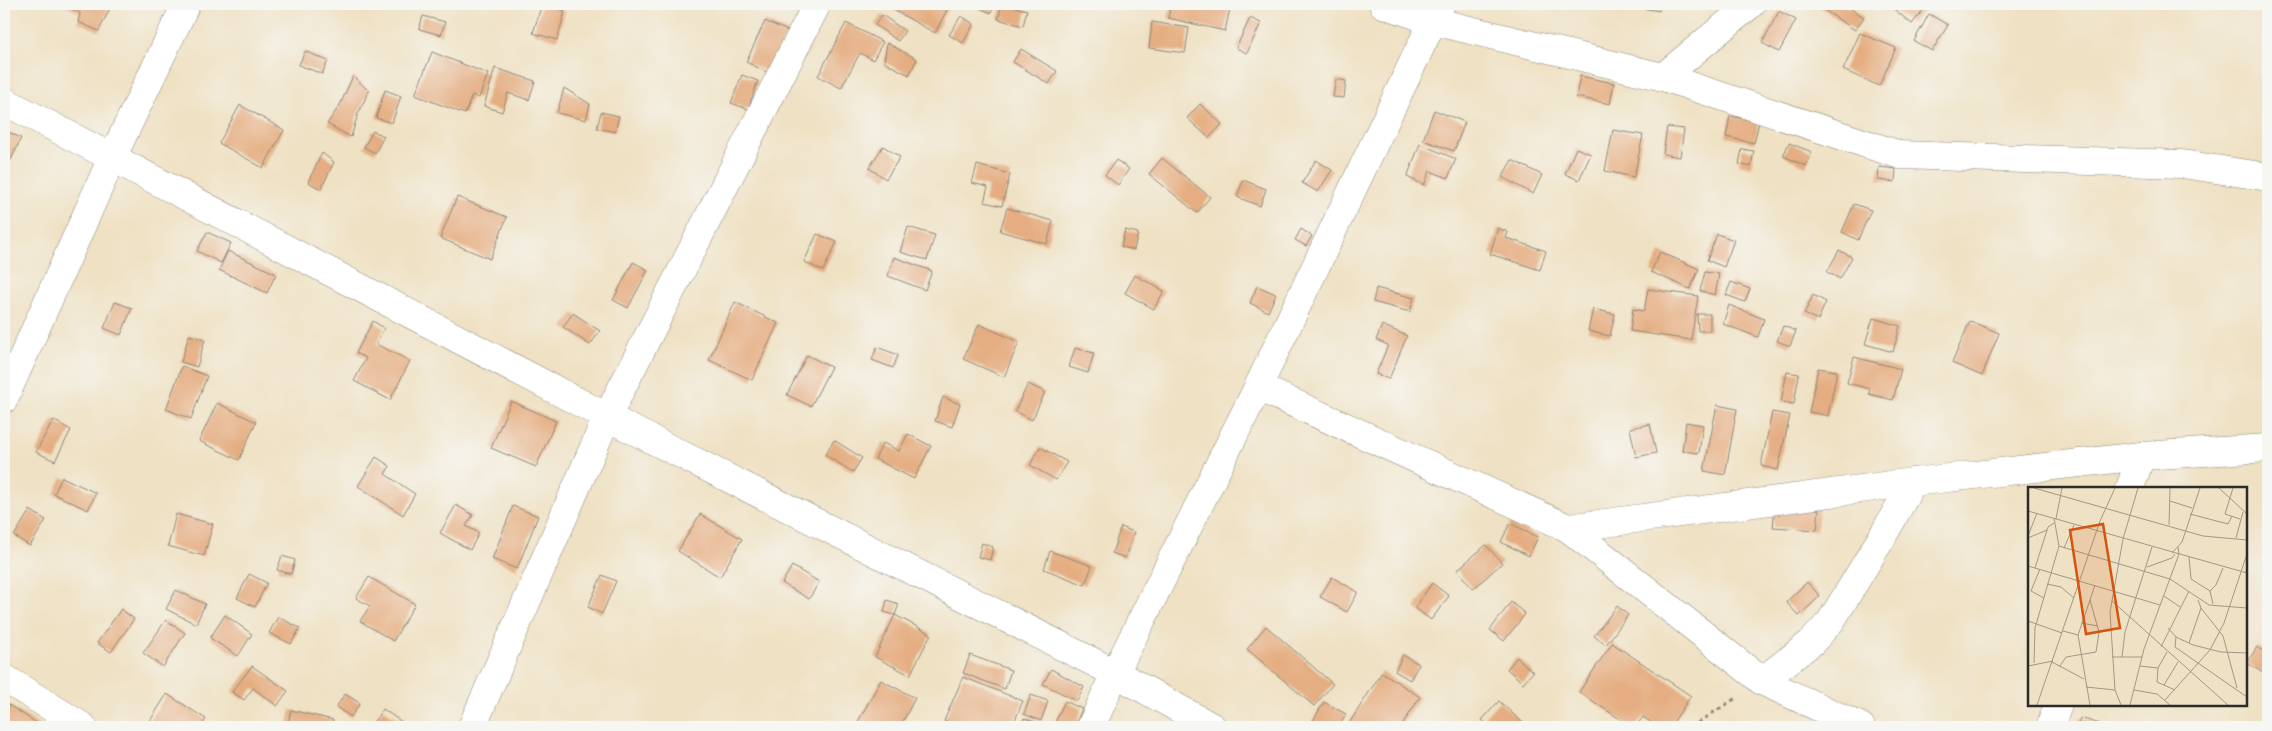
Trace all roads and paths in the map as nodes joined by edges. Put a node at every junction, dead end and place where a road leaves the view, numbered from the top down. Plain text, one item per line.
1 (186, 4) edge
2 (816, 4) edge
3 (1383, 4) edge
4 (1751, 4) edge
5 (1437, 12) edge
6 (1663, 77) junction
7 (4, 101) edge
8 (112, 158) junction
9 (2268, 177) edge
10 (1258, 387) junction
11 (4, 399) edge
12 (606, 417) junction
13 (2268, 448) edge
14 (2141, 456) junction
15 (1913, 482) junction
16 (2130, 487) edge
17 (1568, 528) junction
18 (1115, 673) junction
19 (4, 678) edge
20 (1762, 681) junction
21 (2058, 706) edge
22 (83, 727) edge
23 (472, 727) edge
24 (1091, 727) edge
25 (1212, 727) edge
26 (1691, 727) edge
27 (1861, 727) edge
28 (2050, 727) edge

1 - 8 street
2 - 12 street
3 - 5 street
4 - 6 street
5 - 6 street
5 - 10 street
6 - 9 street
7 - 8 street
8 - 11 street
8 - 12 street
10 - 17 street
10 - 18 street
12 - 18 street
12 - 23 street
13 - 14 street
14 - 15 street
14 - 16 street
15 - 17 street
15 - 20 street
17 - 20 street
18 - 24 street
18 - 25 street
19 - 22 street
20 - 26 path
20 - 27 street
21 - 28 street

